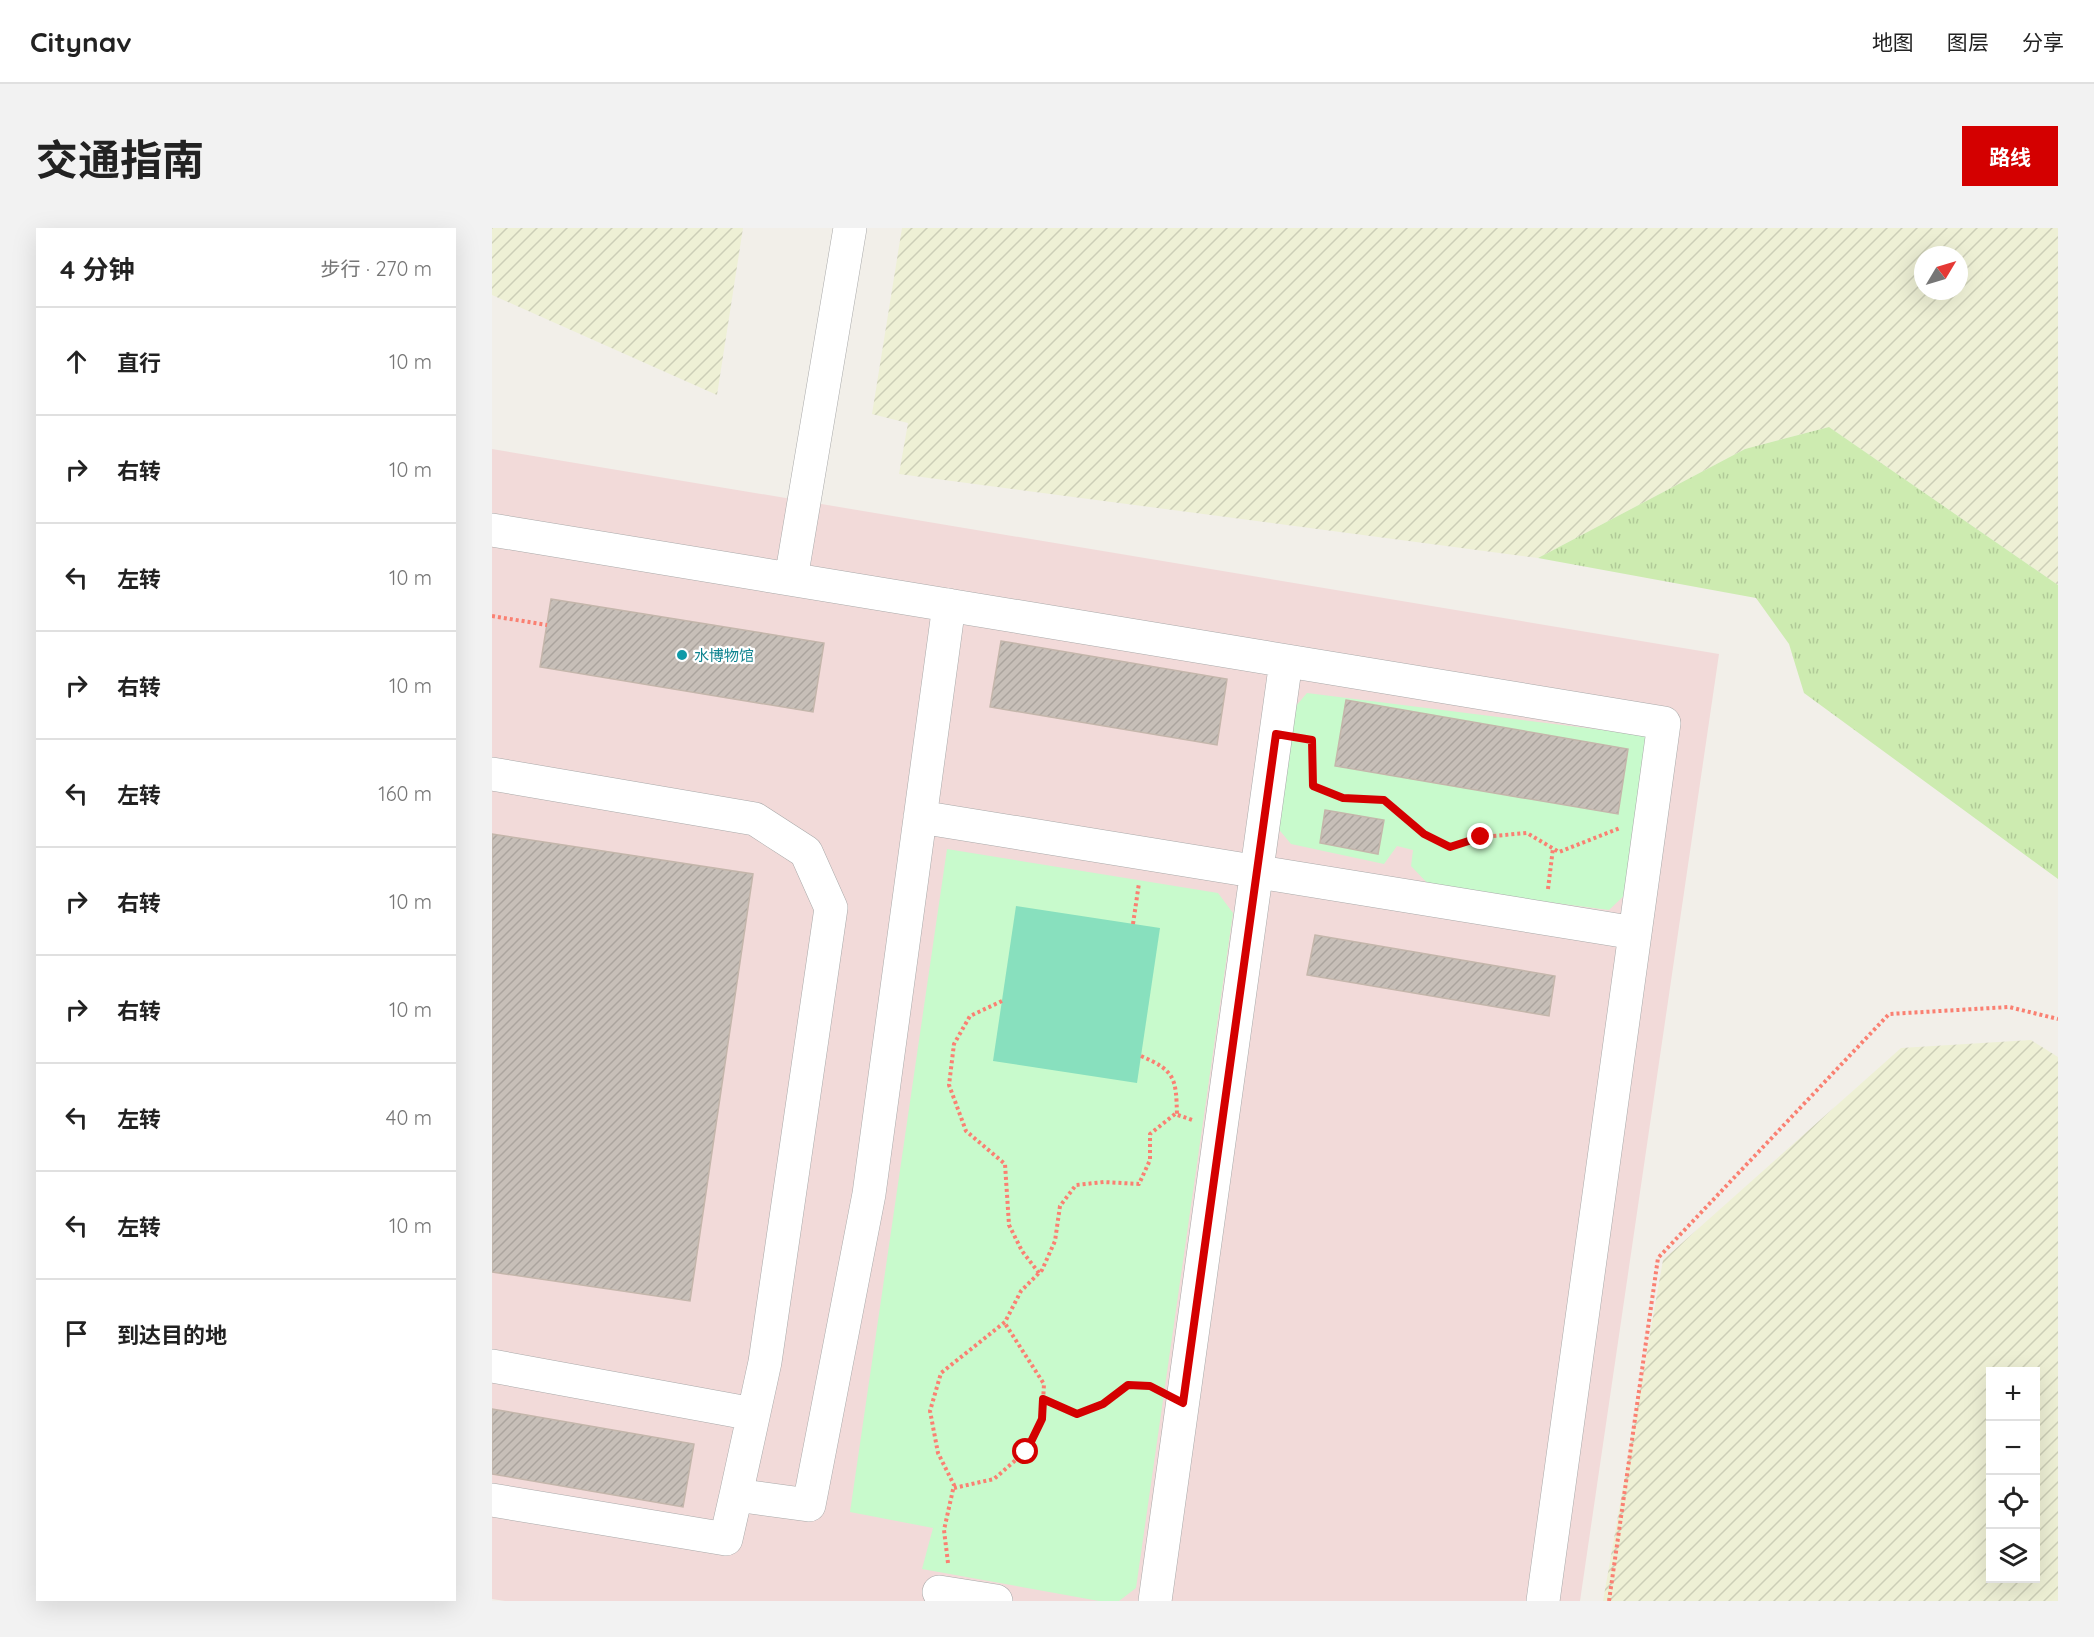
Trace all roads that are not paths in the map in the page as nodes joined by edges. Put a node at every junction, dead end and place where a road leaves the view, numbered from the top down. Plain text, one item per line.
1 (850, 228) edge
2 (492, 530) edge
3 (791, 579) junction
4 (949, 605) junction
5 (1286, 661) junction
6 (492, 774) edge
7 (920, 817) junction
8 (1257, 872) junction
9 (1635, 933) junction
10 (492, 1366) edge
11 (753, 1414) junction
12 (736, 1495) junction
13 (492, 1500) edge
14 (946, 1593) road end
15 (996, 1601) edge
16 (1155, 1601) edge
17 (1543, 1601) edge

1 - 3 street
2 - 3 street
3 - 4 street
4 - 5 street
4 - 7 street
5 - 8 street
5 - 9 street
6 - 11 street
7 - 8 street
7 - 12 street
8 - 9 street
8 - 16 street
9 - 17 street
10 - 11 street
11 - 12 street
12 - 13 street
14 - 15 street

